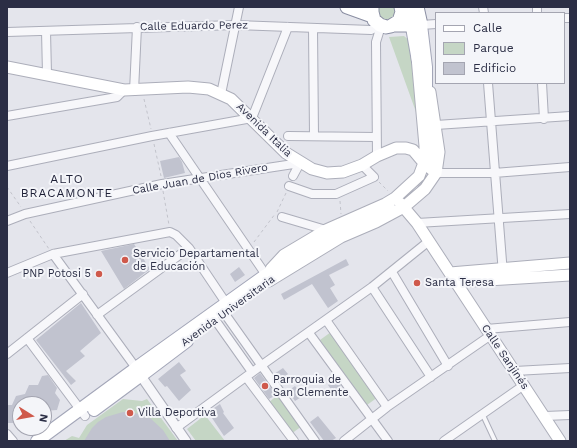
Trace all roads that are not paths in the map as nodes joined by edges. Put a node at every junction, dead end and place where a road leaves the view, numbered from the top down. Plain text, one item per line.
1 (239, 7) edge
2 (347, 7) edge
3 (413, 13) edge
4 (380, 20) edge
5 (435, 24) edge
6 (236, 25) junction
7 (137, 27) junction
8 (288, 27) junction
9 (313, 28) junction
10 (46, 30) junction
11 (7, 32) edge
12 (417, 57) junction
13 (7, 67) edge
14 (426, 67) junction
15 (47, 74) junction
16 (488, 84) edge
17 (542, 84) edge
18 (134, 91) junction
19 (221, 94) junction
20 (426, 99) junction
21 (7, 116) edge
22 (570, 116) edge
23 (252, 118) junction
24 (544, 119) junction
25 (491, 120) junction
26 (436, 125) junction
27 (169, 133) junction
28 (288, 136) dead end
29 (314, 136) junction
30 (376, 137) junction
31 (425, 146) junction
32 (413, 150) junction
33 (377, 156) junction
34 (300, 163) junction
35 (362, 165) junction
36 (7, 166) edge
37 (430, 166) junction
38 (570, 167) edge
39 (494, 172) junction
40 (293, 176) dead end
41 (200, 178) junction
42 (289, 186) road end
43 (393, 203) junction
44 (404, 207) junction
45 (570, 214) edge
46 (282, 217) dead end
47 (498, 219) junction
48 (7, 221) edge
49 (417, 223) junction
50 (326, 230) junction
51 (429, 241) junction
52 (189, 248) junction
53 (53, 254) junction
54 (570, 263) edge
55 (392, 272) junction
56 (7, 273) edge
57 (503, 274) junction
58 (570, 275) edge
59 (453, 277) junction
60 (267, 278) junction
61 (372, 287) junction
62 (83, 294) junction
63 (221, 311) junction
64 (98, 315) junction
65 (323, 320) junction
66 (570, 322) edge
67 (310, 329) junction
68 (489, 332) junction
69 (27, 338) junction
70 (7, 354) edge
71 (262, 365) junction
72 (448, 366) junction
73 (570, 368) edge
74 (515, 371) junction
75 (139, 372) junction
76 (249, 374) junction
77 (431, 377) junction
78 (524, 384) junction
79 (387, 407) junction
80 (82, 413) junction
81 (482, 413) junction
82 (570, 415) edge
83 (545, 416) junction
84 (372, 420) junction
85 (176, 428) junction
86 (7, 434) edge
87 (13, 441) edge
88 (37, 441) edge
89 (50, 441) edge
90 (186, 441) edge
91 (294, 441) edge
92 (315, 441) edge
93 (344, 441) edge
94 (388, 441) edge
95 (444, 441) edge
96 (495, 441) edge
97 (560, 441) edge

1 - 6 street
2 - 4 highway
3 - 4 highway, Calle Eduardo Perez
3 - 4 highway
3 - 5 street
3 - 12 main road, Avenida Universitaria
3 - 14 main road, Avenida Universitaria
4 - 9 street, Calle Eduardo Perez
4 - 30 street
6 - 7 street, Calle Eduardo Perez
6 - 8 street, Calle Eduardo Perez
6 - 19 street
7 - 10 street, Calle Eduardo Perez
7 - 18 street
8 - 9 street, Calle Eduardo Perez
8 - 23 street
9 - 29 street
10 - 11 street, Calle Eduardo Perez
10 - 15 street
12 - 20 main road
12 - 31 main road, Avenida Universitaria
13 - 15 main road, Avenida Italia
14 - 20 main road
14 - 26 main road, Avenida Universitaria
15 - 18 main road, Avenida Italia
16 - 25 street
17 - 24 street
18 - 19 main road, Avenida Italia
18 - 21 street
19 - 23 main road, Avenida Italia
20 - 37 main road
22 - 24 street
23 - 27 street
23 - 34 main road, Avenida Italia
24 - 25 street
25 - 26 street
25 - 39 street
26 - 37 main road, Avenida Universitaria
27 - 36 street
27 - 41 street
28 - 29 street
29 - 30 street
30 - 33 street
31 - 32 main road
31 - 37 main road, Avenida Universitaria
32 - 33 main road, Avenida Italia
32 - 37 main road
33 - 35 main road, Avenida Italia
34 - 35 main road, Avenida Italia
34 - 40 street
34 - 41 street, Calle Juan de Dios Rivero
35 - 42 street
37 - 39 street
37 - 43 main road, Avenida Universitaria
37 - 44 main road, Avenida Universitaria
38 - 39 street
39 - 47 street
41 - 48 street, Calle Juan de Dios Rivero
41 - 60 street
43 - 44 main road, Calle Sanjinés
43 - 50 main road, Avenida Universitaria
43 - 60 main road
44 - 49 main road, Calle Sanjinés
44 - 60 main road, Avenida Universitaria
45 - 47 street
46 - 50 street
47 - 49 street
47 - 57 street
49 - 51 main road, Calle Sanjinés
50 - 60 main road, Avenida Universitaria
51 - 55 street
51 - 59 main road, Calle Sanjinés
52 - 53 street
52 - 63 street
52 - 64 street
53 - 56 street
53 - 62 street
54 - 57 main road
55 - 61 street
55 - 72 street
57 - 58 main road
57 - 59 main road
59 - 68 main road, Calle Sanjinés
60 - 63 main road, Avenida Universitaria
61 - 65 street
61 - 77 street
62 - 64 street
62 - 69 street
63 - 71 street
63 - 75 main road, Avenida Universitaria
63 - 76 street
64 - 75 street
65 - 67 street
65 - 79 street
66 - 68 street
67 - 71 street
67 - 84 street
68 - 72 street
68 - 74 main road, Calle Sanjinés
69 - 70 street
69 - 80 street
71 - 76 street
71 - 92 street
72 - 77 street
73 - 74 street
74 - 78 main road, Calle Sanjinés
75 - 80 main road, Avenida Universitaria
75 - 85 street
76 - 85 street
76 - 91 street
77 - 79 street
78 - 81 street
78 - 83 main road, Calle Sanjinés
79 - 84 street
80 - 88 main road, Avenida Universitaria
80 - 89 main road, Avenida Universitaria
81 - 95 street
81 - 96 lane
82 - 83 street
83 - 97 main road, Calle Sanjinés
84 - 93 street
84 - 94 street
85 - 90 street
86 - 87 street

